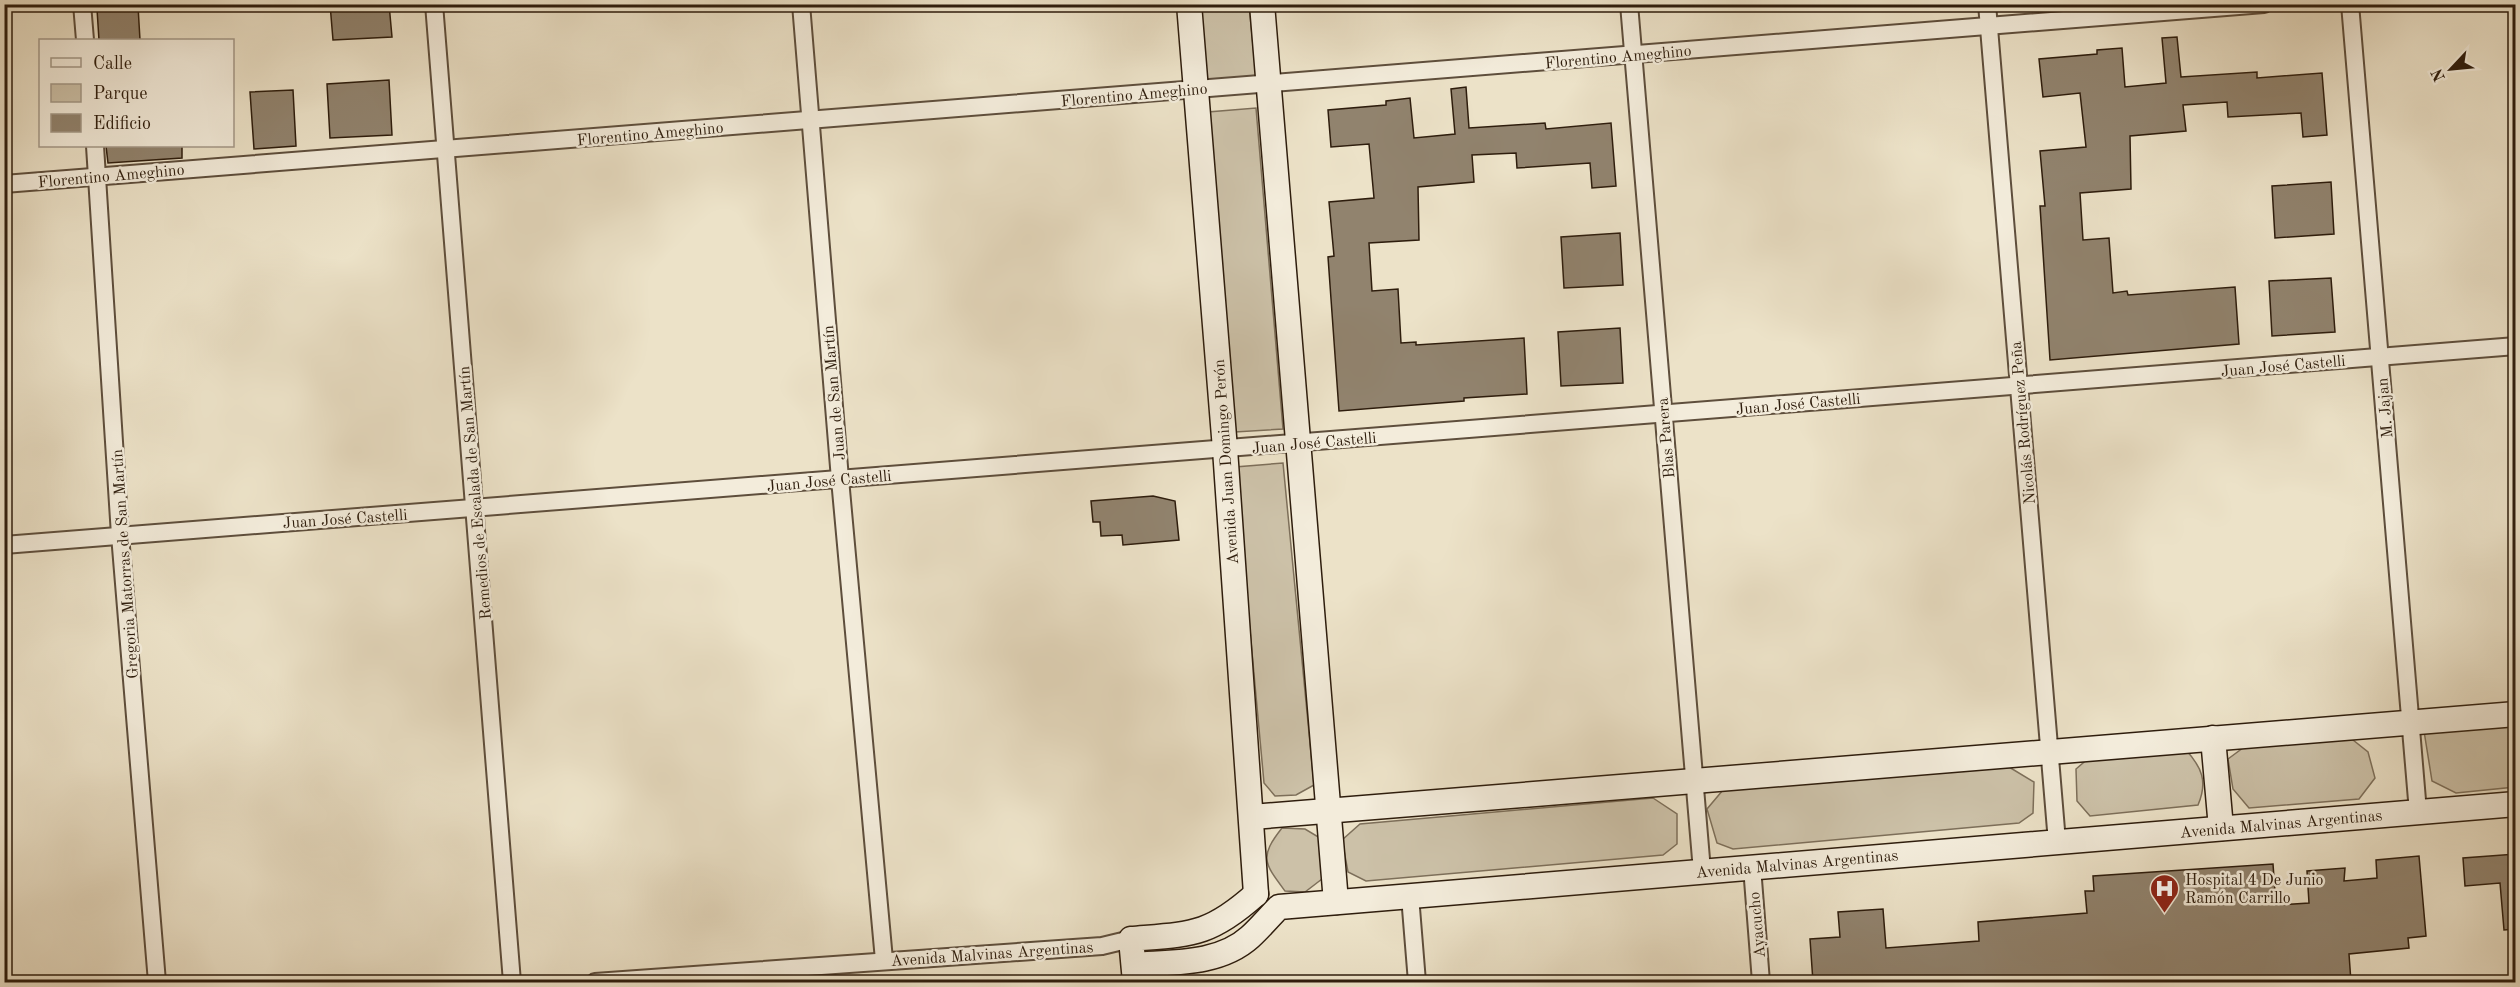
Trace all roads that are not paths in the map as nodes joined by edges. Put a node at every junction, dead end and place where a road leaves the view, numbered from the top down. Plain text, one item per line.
1 (82, 4) edge
2 (434, 4) edge
3 (801, 4) edge
4 (1189, 4) edge
5 (1262, 4) edge
6 (1629, 4) edge
7 (1987, 4) edge
8 (2264, 4) edge
9 (2350, 4) edge
10 (1989, 26) junction
11 (85, 39) edge
12 (1633, 54) junction
13 (1268, 83) junction
14 (1195, 89) junction
15 (810, 120) junction
16 (95, 147) edge
17 (446, 149) junction
18 (98, 176) junction
19 (4, 184) edge
20 (2516, 346) edge
21 (2379, 357) junction
22 (2019, 386) junction
23 (1664, 414) junction
24 (1298, 443) junction
25 (1225, 449) junction
26 (840, 479) junction
27 (476, 508) junction
28 (120, 535) junction
29 (4, 545) edge
30 (2516, 714) edge
31 (2410, 722) junction
32 (2213, 738) junction
33 (2049, 752) junction
34 (1694, 781) junction
35 (2516, 804) edge
36 (1328, 811) junction
37 (2418, 812) junction
38 (1252, 817) junction
39 (2221, 828) junction
40 (2057, 842) junction
41 (1752, 867) junction
42 (1702, 871) junction
43 (1256, 894) junction
44 (1410, 896) junction
45 (1336, 902) junction
46 (1279, 907) junction
47 (1158, 936) junction
48 (1131, 939) junction
49 (1102, 946) junction
50 (884, 960) junction
51 (1161, 973) edge
52 (1134, 974) edge
53 (806, 975) edge
54 (157, 982) edge
55 (512, 982) edge
56 (595, 982) edge
57 (1417, 982) edge
58 (1761, 982) edge

1 - 11 street
2 - 17 street, Remedios de Escalada de San Martín
3 - 15 street, Juan de San Martín
4 - 14 main road, Avenida Juan Domingo Perón
5 - 13 main road
6 - 12 street, Blas Parera
7 - 10 street, Nicolás Rodríguez Peña
8 - 10 street, Florentino Ameghino
9 - 21 street, M. Jajan
10 - 12 street, Florentino Ameghino
10 - 22 street, Nicolás Rodríguez Peña
12 - 13 street, Florentino Ameghino
12 - 23 street, Blas Parera
13 - 14 street, Florentino Ameghino
13 - 24 main road
14 - 15 street, Florentino Ameghino
14 - 25 main road, Avenida Juan Domingo Perón
15 - 17 street, Florentino Ameghino
15 - 26 street, Juan de San Martín
16 - 18 street, Gregoria Matorras de San Martín
17 - 18 street, Florentino Ameghino
17 - 27 street, Remedios de Escalada de San Martín
18 - 19 street, Florentino Ameghino
18 - 28 street, Gregoria Matorras de San Martín
20 - 21 street, Juan José Castelli
21 - 22 street, Juan José Castelli
21 - 31 street, M. Jajan
22 - 23 street, Juan José Castelli
22 - 33 street, Nicolás Rodríguez Peña
23 - 24 street, Juan José Castelli
23 - 34 street, Blas Parera
24 - 25 street, Juan José Castelli
24 - 36 main road
25 - 26 street, Juan José Castelli
25 - 38 main road, Avenida Juan Domingo Perón
26 - 27 street, Juan José Castelli
26 - 50 street, Juan de San Martín
27 - 28 street, Juan José Castelli
27 - 55 street, Remedios de Escalada de San Martín
28 - 29 street, Juan José Castelli
28 - 54 street, Gregoria Matorras de San Martín
30 - 31 main road
31 - 32 main road
31 - 37 street, M. Jajan
32 - 33 main road
32 - 39 main road
33 - 34 main road
33 - 40 street, Nicolás Rodríguez Peña
34 - 36 main road
34 - 42 street, Blas Parera
35 - 37 main road, Avenida Malvinas Argentinas
36 - 38 main road
36 - 45 main road
37 - 39 main road, Avenida Malvinas Argentinas
38 - 43 main road, Avenida Juan Domingo Perón
39 - 40 main road, Avenida Malvinas Argentinas
40 - 41 main road, Avenida Malvinas Argentinas
41 - 42 main road, Avenida Malvinas Argentinas
41 - 58 street, Ayacucho
42 - 44 main road, Avenida Malvinas Argentinas
43 - 46 main road
43 - 47 main road, Avenida Malvinas Argentinas
44 - 45 main road, Avenida Malvinas Argentinas
44 - 57 street
45 - 46 main road, Avenida Malvinas Argentinas
46 - 51 main road
47 - 48 main road, Avenida Malvinas Argentinas
47 - 51 main road
48 - 49 street, Avenida Malvinas Argentinas
48 - 52 main road
49 - 50 street, Avenida Malvinas Argentinas
49 - 52 street, Avenida Malvinas Argentinas
50 - 53 street, Avenida Malvinas Argentinas
51 - 52 main road
53 - 56 street, Avenida Malvinas Argentinas

